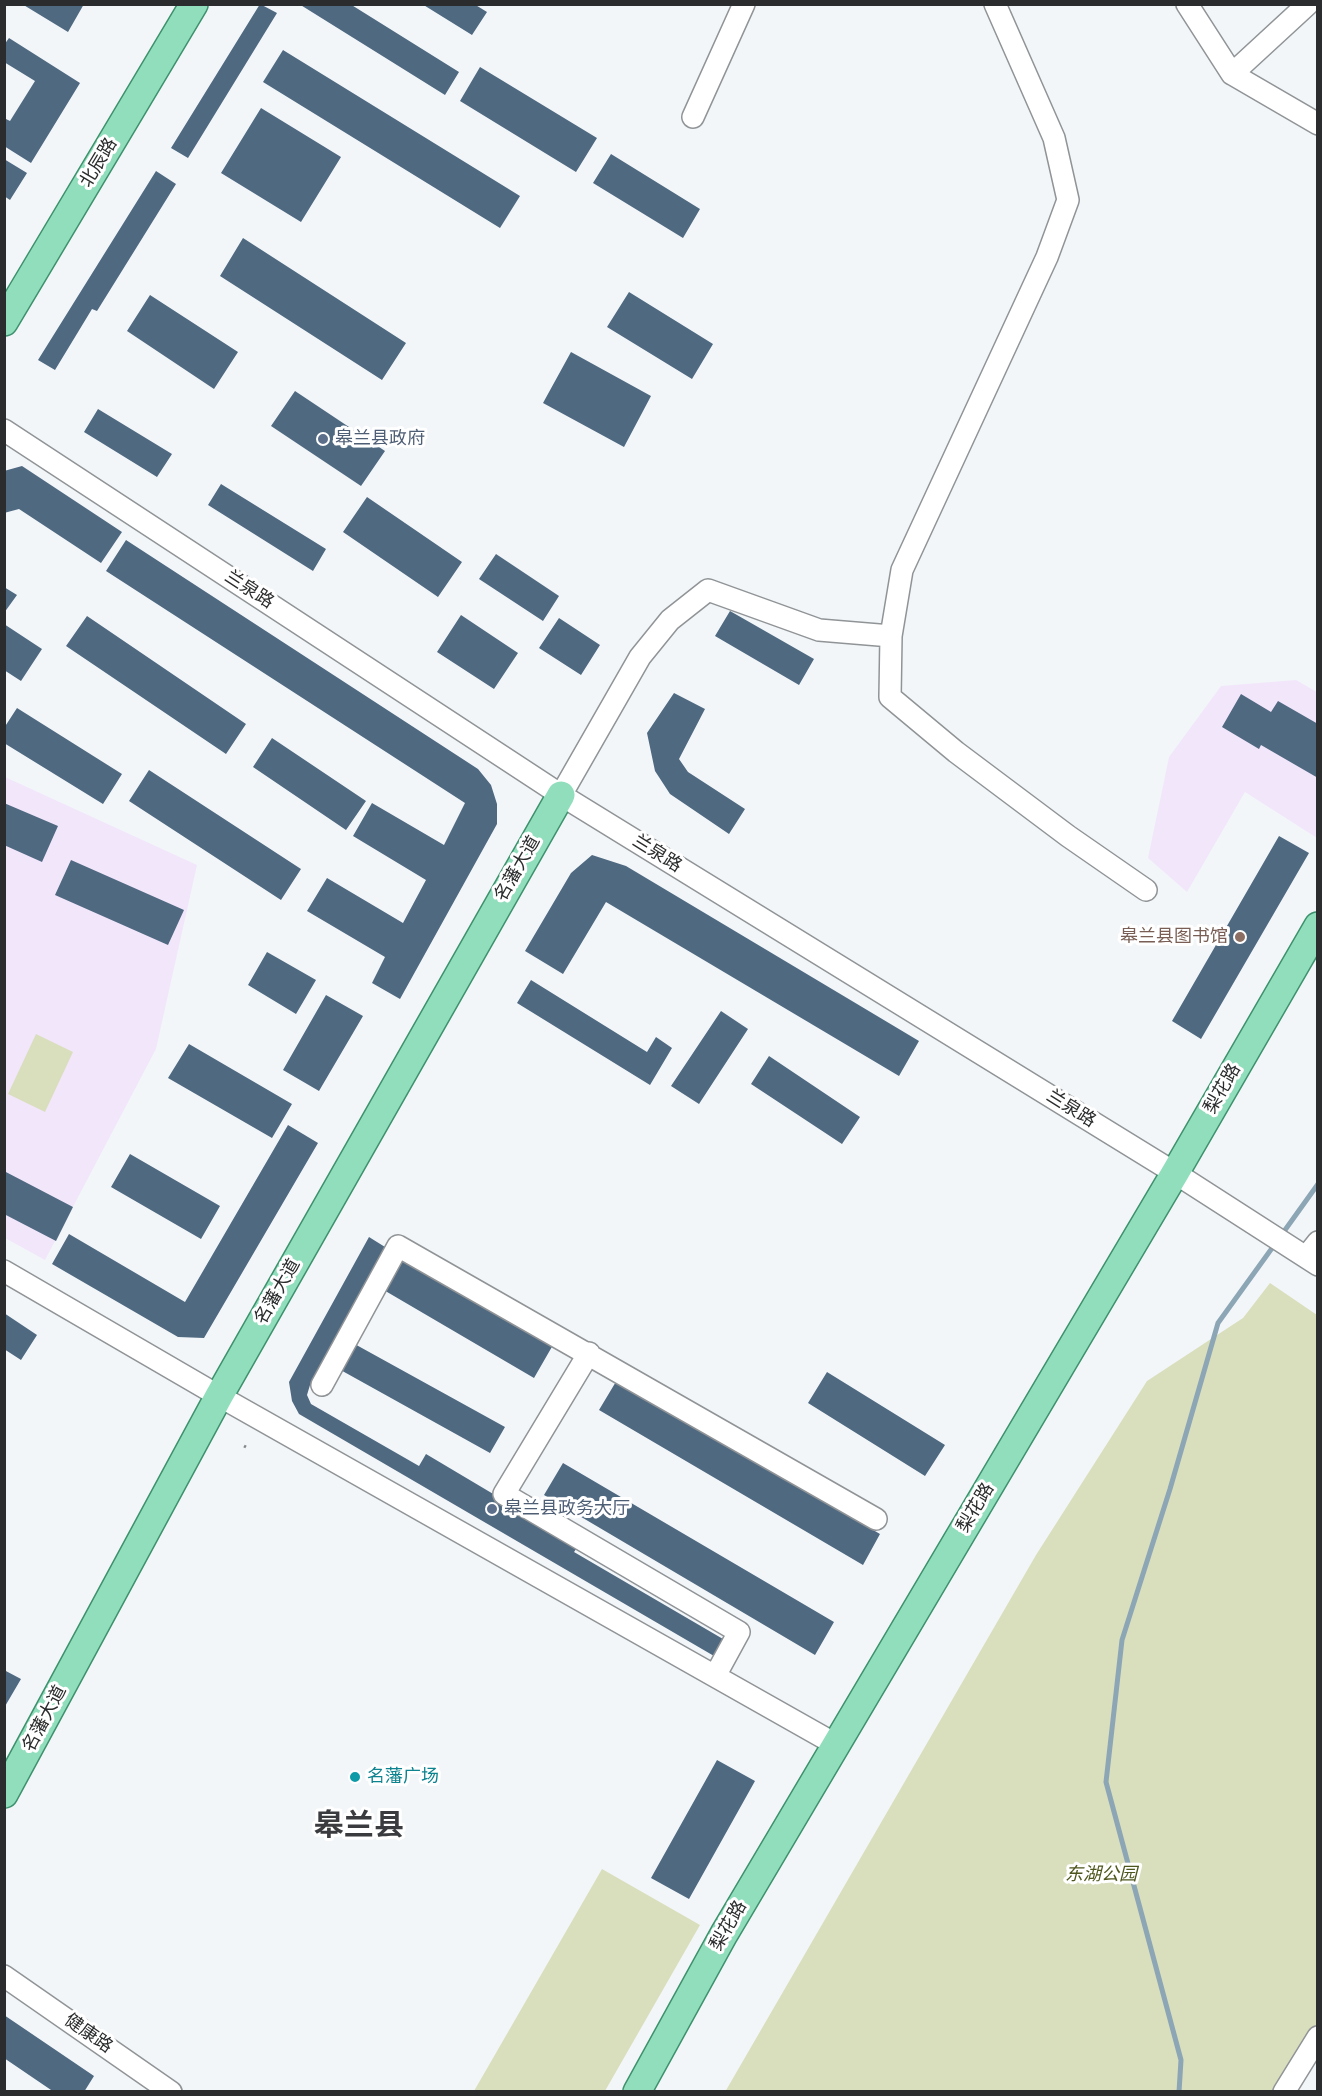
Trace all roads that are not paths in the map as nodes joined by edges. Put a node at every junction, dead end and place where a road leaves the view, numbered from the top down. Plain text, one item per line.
1 (194, 4) edge
2 (744, 4) edge
3 (995, 4) edge
4 (1187, 4) edge
5 (1308, 4) edge
6 (1232, 74) junction
7 (693, 117) dead end
8 (1317, 124) edge
9 (4, 322) edge
10 (4, 430) edge
11 (891, 636) junction
12 (561, 795) junction
13 (1146, 890) dead end
14 (1317, 926) edge
15 (1175, 1173) junction
16 (1308, 1253) edge
17 (4, 1271) edge
18 (588, 1353) junction
19 (322, 1385) dead end
20 (219, 1396) junction
21 (876, 1519) dead end
22 (715, 1676) junction
23 (836, 1744) junction
24 (4, 1794) edge
25 (4, 1976) edge
26 (1317, 2037) edge
27 (171, 2091) edge
28 (637, 2091) edge
29 (1284, 2091) edge

1 - 9 main road, 北辰路
2 - 7 street
3 - 11 street
4 - 6 street
5 - 6 street
6 - 8 street
10 - 12 street, 兰泉路
11 - 12 street
11 - 13 street
12 - 15 street, 兰泉路
12 - 20 main road, 名藩大道
14 - 15 main road, 梨花路
15 - 16 street, 兰泉路
15 - 23 main road, 梨花路
17 - 20 street
18 - 19 street
18 - 21 street
18 - 22 street
20 - 22 street
20 - 24 main road, 名藩大道
22 - 23 street
23 - 28 main road, 梨花路
25 - 27 street, 健康路
26 - 29 street

